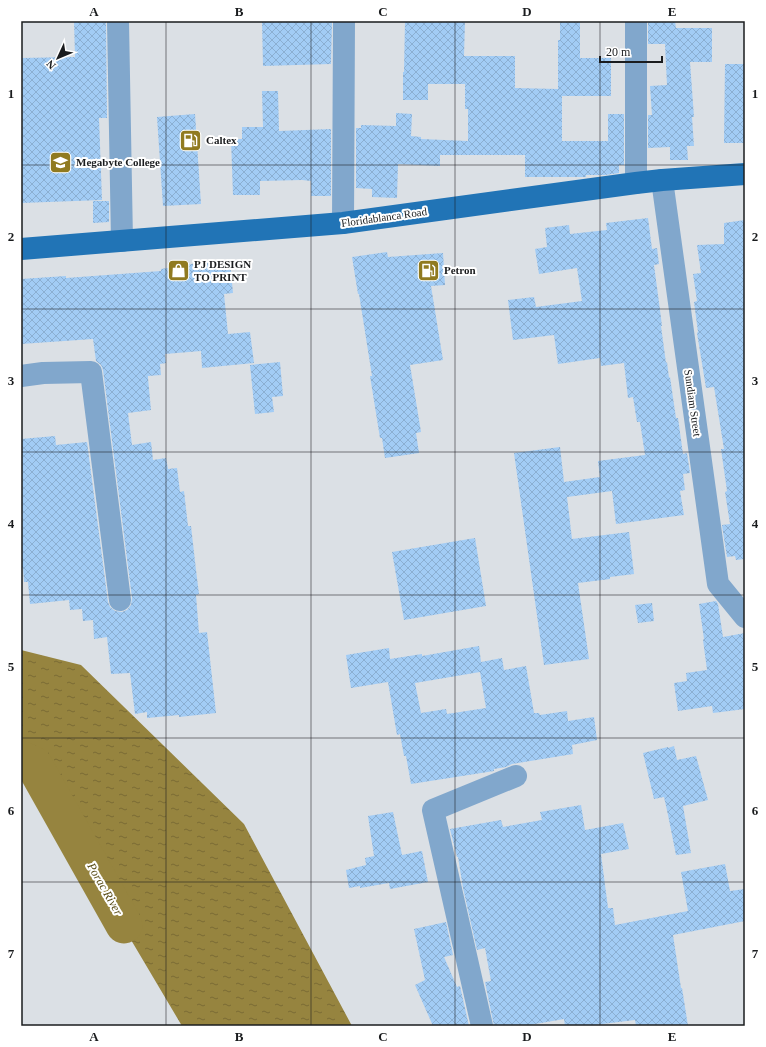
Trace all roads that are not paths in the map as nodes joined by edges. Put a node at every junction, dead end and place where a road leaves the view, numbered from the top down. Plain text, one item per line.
1 (118, 21) edge
2 (344, 21) edge
3 (636, 21) edge
4 (745, 174) edge
5 (662, 180) junction
6 (636, 183) junction
7 (343, 223) junction
8 (122, 241) junction
9 (21, 249) edge
10 (21, 376) edge
11 (120, 600) dead end
12 (745, 617) edge
13 (516, 776) dead end
14 (482, 1026) edge

1 - 8 street
2 - 7 street
3 - 6 street
4 - 5 main road, Floridablanca Road
5 - 6 main road, Floridablanca Road
5 - 12 street, Sundiam Street
6 - 7 main road, Floridablanca Road
7 - 8 main road, Floridablanca Road
8 - 9 main road, Floridablanca Road
10 - 11 street
13 - 14 street

